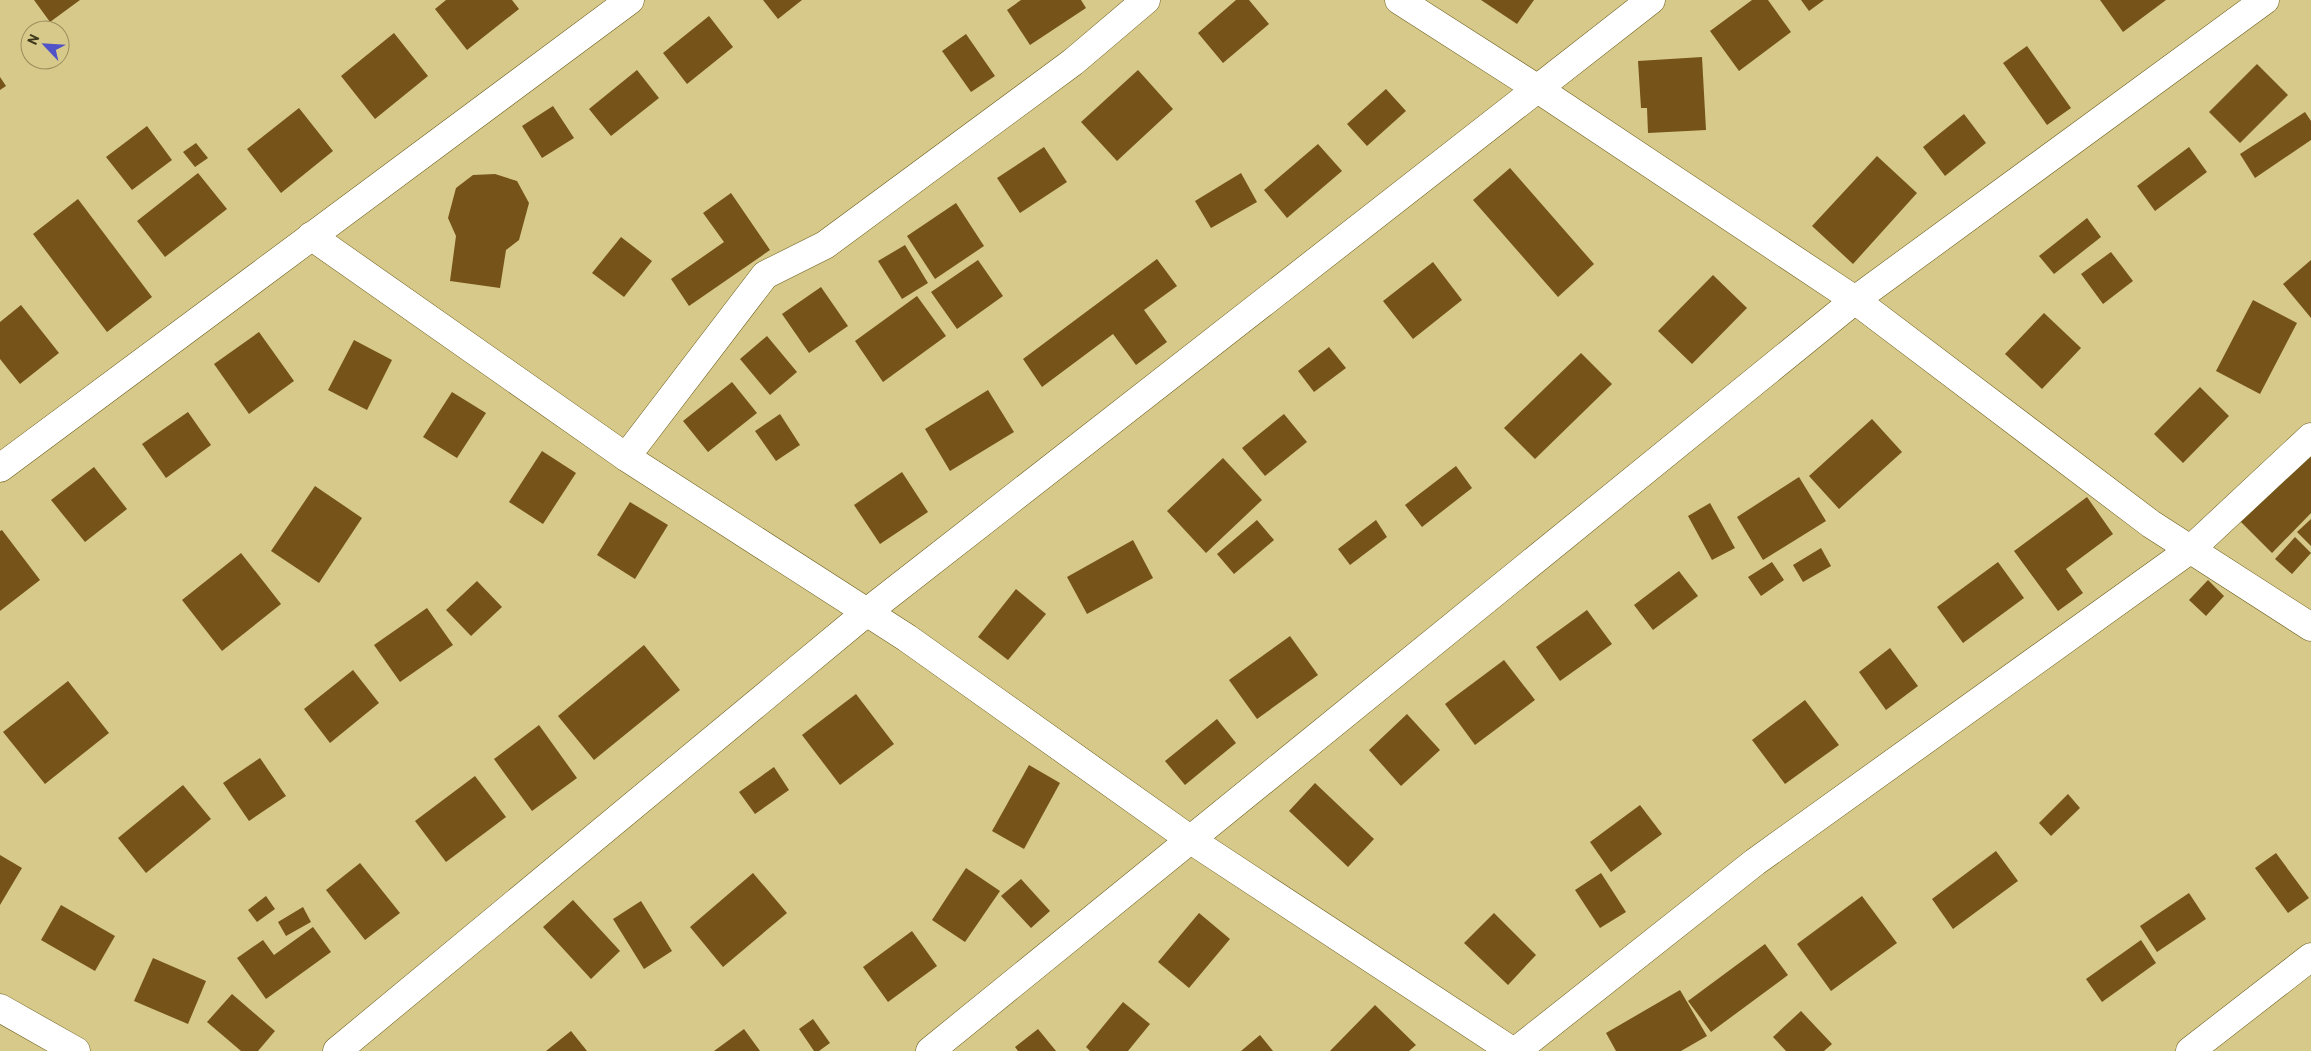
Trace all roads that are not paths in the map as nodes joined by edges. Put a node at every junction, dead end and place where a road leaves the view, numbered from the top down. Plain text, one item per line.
1 (630, 0) edge
2 (1146, 0) edge
3 (1400, 0) edge
4 (1651, 0) edge
5 (2265, 0) edge
6 (1538, 89) junction
7 (311, 236) junction
8 (1855, 300) junction
9 (2311, 437) edge
10 (626, 457) junction
11 (0, 468) edge
12 (2191, 549) junction
13 (867, 612) junction
14 (2311, 627) edge
15 (1191, 840) junction
16 (2311, 957) edge
17 (0, 1008) edge
18 (76, 1051) edge
19 (337, 1051) edge
20 (930, 1051) edge
21 (1514, 1051) edge
22 (2190, 1051) edge

1 - 7 street
2 - 10 street
3 - 6 street
4 - 6 street
5 - 8 street
6 - 8 street
6 - 13 street
7 - 10 street
7 - 11 street
8 - 12 street
8 - 15 street
9 - 12 street
10 - 13 street
12 - 14 street
12 - 21 street
13 - 15 street
13 - 19 street
15 - 20 street
15 - 21 street
16 - 22 street
17 - 18 street

